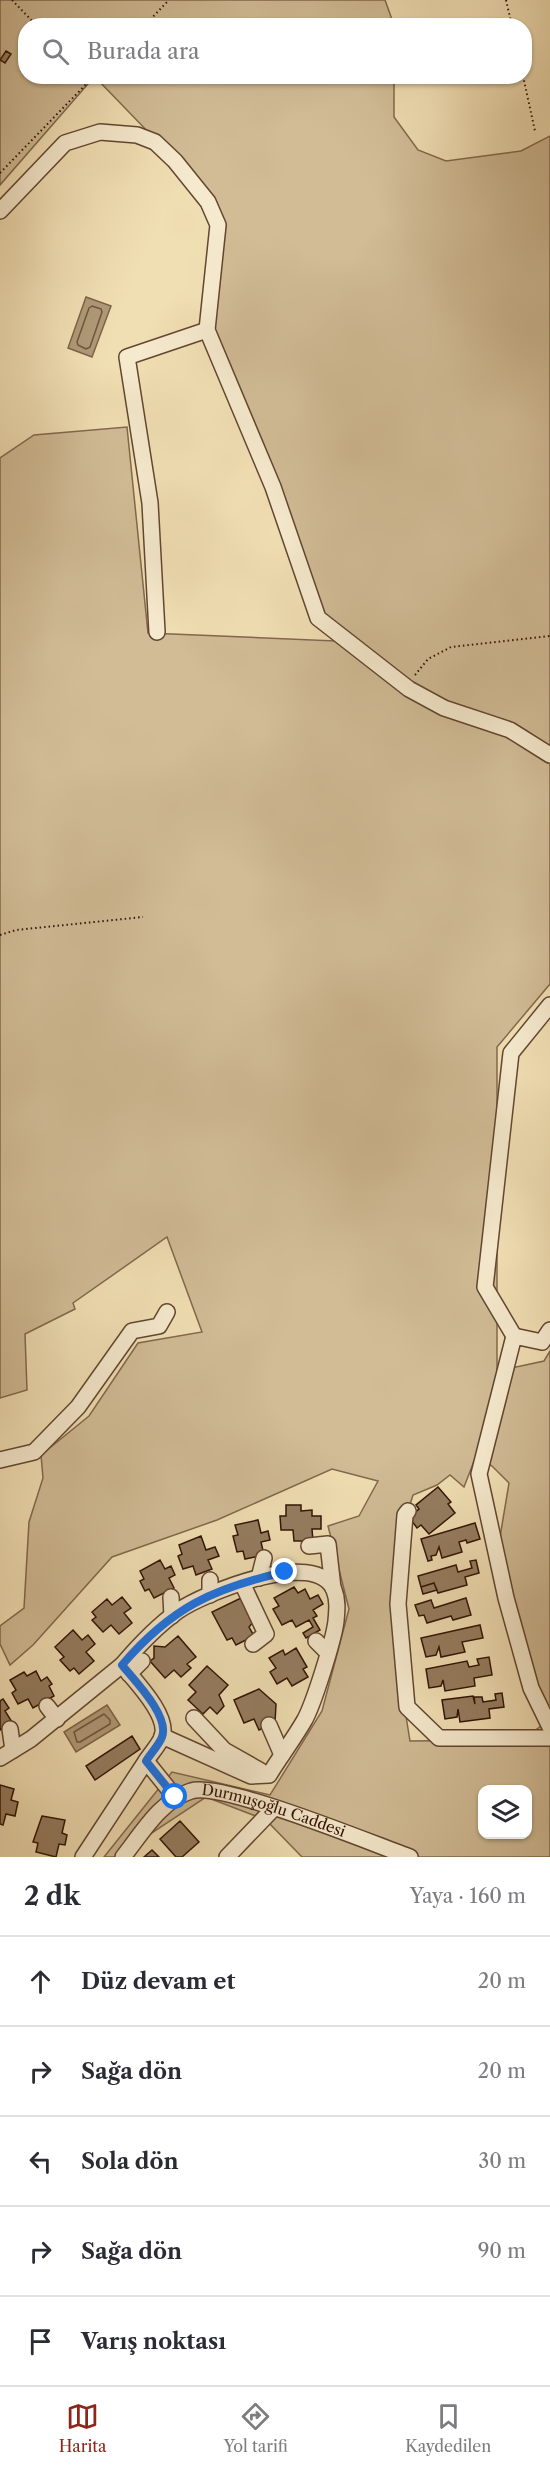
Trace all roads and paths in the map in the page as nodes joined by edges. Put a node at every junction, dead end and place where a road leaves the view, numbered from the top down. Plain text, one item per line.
1 (12, 0) edge
2 (169, 0) edge
3 (506, 0) edge
4 (29, 18) edge
5 (152, 18) edge
6 (510, 18) edge
7 (87, 84) edge
8 (525, 84) edge
9 (535, 131) dead end
10 (0, 173) edge
11 (0, 211) edge
12 (207, 330) junction
13 (157, 632) dead end
14 (550, 636) edge
15 (409, 689) junction
16 (550, 755) edge
17 (143, 917) dead end
18 (0, 935) edge
19 (550, 1005) edge
20 (167, 1312) dead end
21 (550, 1330) edge
22 (514, 1336) junction
23 (0, 1461) edge
24 (408, 1511) dead end
25 (309, 1546) dead end
26 (264, 1558) dead end
27 (259, 1578) junction
28 (242, 1583) junction
29 (333, 1588) junction
30 (171, 1597) dead end
31 (172, 1616) junction
32 (316, 1641) dead end
33 (253, 1644) dead end
34 (327, 1652) junction
35 (142, 1661) dead end
36 (125, 1669) junction
37 (305, 1682) dead end
38 (312, 1698) junction
39 (47, 1706) dead end
40 (194, 1718) dead end
41 (57, 1719) junction
42 (269, 1725) dead end
43 (550, 1727) edge
44 (10, 1729) dead end
45 (162, 1736) junction
46 (550, 1738) edge
47 (13, 1750) junction
48 (282, 1755) junction
49 (0, 1758) edge
50 (146, 1761) junction
51 (269, 1775) junction
52 (175, 1797) junction
53 (274, 1808) junction
54 (83, 1857) edge
55 (123, 1857) edge
56 (227, 1857) edge
57 (411, 1857) edge

1 - 4 path
2 - 5 path
3 - 6 path
7 - 10 path
8 - 9 path
11 - 12 street
12 - 13 street
12 - 15 street
14 - 15 path
15 - 16 street
17 - 18 path
19 - 22 street
20 - 23 street
21 - 22 street
22 - 43 street
24 - 46 street
25 - 29 street
26 - 27 street
27 - 28 street
27 - 29 street
28 - 31 street
28 - 33 street
29 - 34 street
30 - 31 street
31 - 36 street
32 - 34 street
34 - 38 street
35 - 36 street
36 - 41 street
36 - 45 street
37 - 38 street
38 - 48 street
39 - 41 street
40 - 51 street
41 - 47 street
42 - 48 street
44 - 47 street
45 - 50 street
45 - 51 street
47 - 49 street
48 - 51 street
50 - 52 street
50 - 54 street
52 - 53 street, Durmuşoğlu Caddesi
52 - 55 street
53 - 56 street
53 - 57 street, Durmuşoğlu Caddesi

